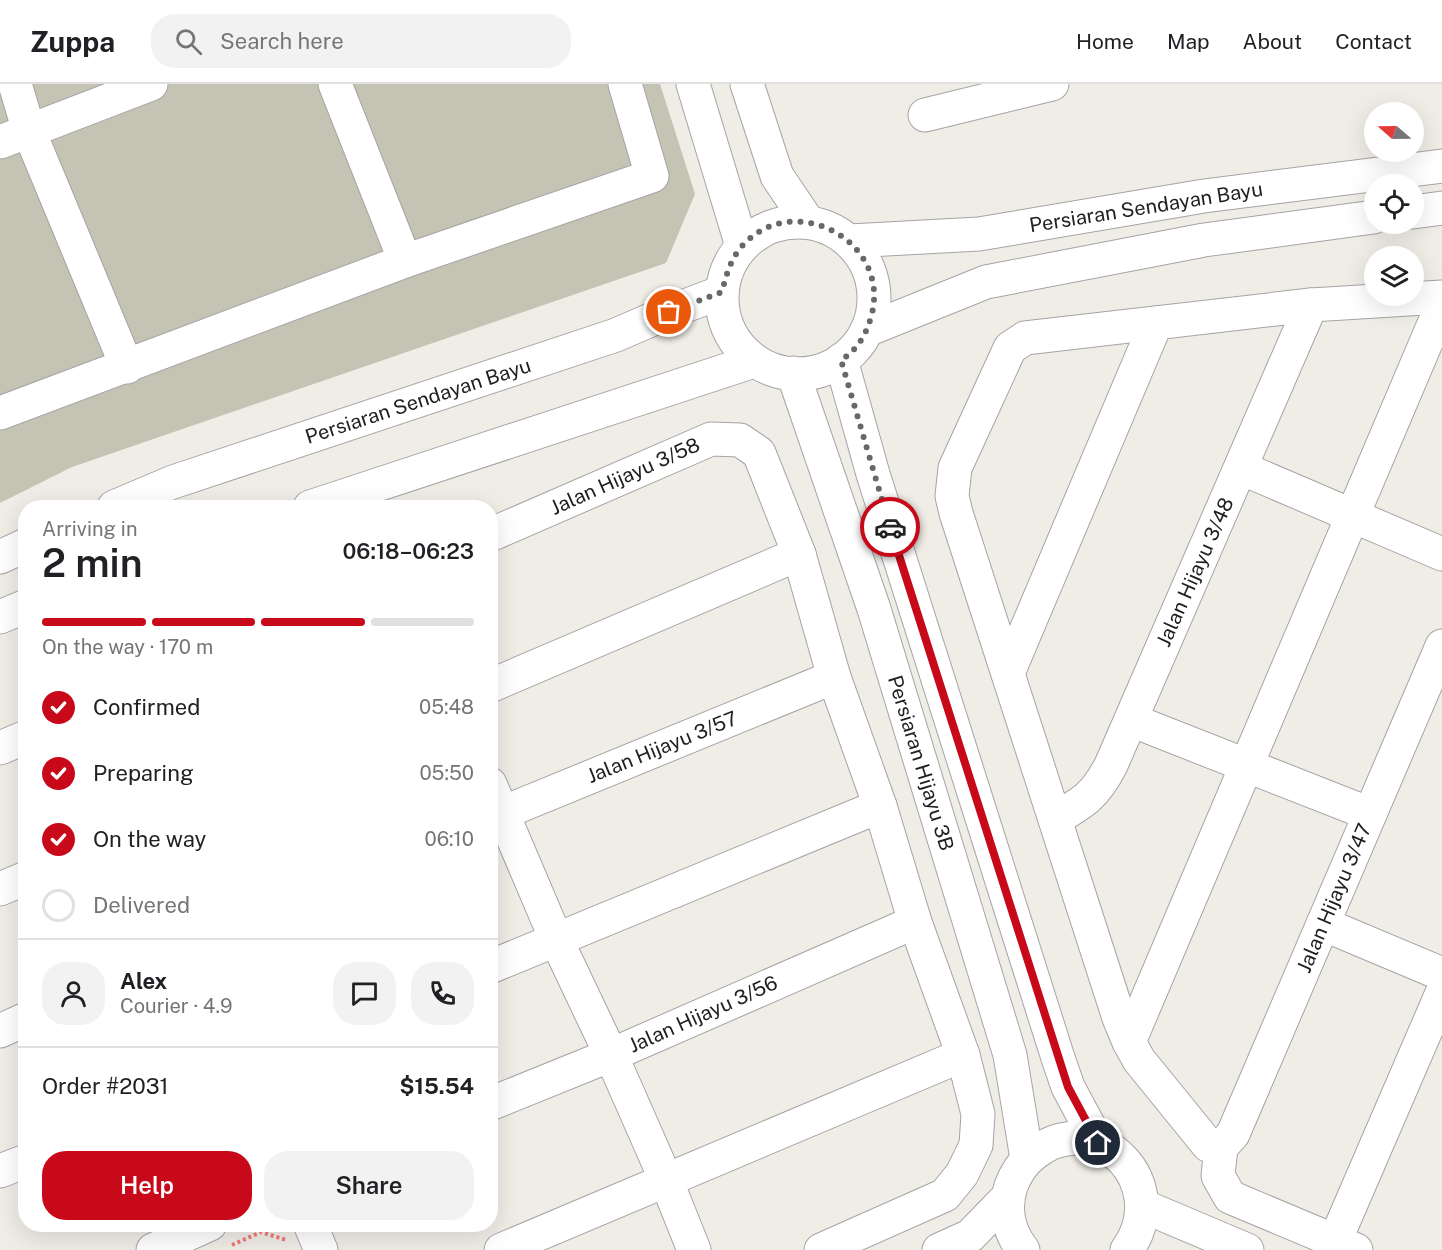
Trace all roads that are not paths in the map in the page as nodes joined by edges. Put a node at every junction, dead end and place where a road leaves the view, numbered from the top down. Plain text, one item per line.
1 (15, 84) edge
2 (151, 84) edge
3 (336, 84) edge
4 (625, 84) edge
5 (693, 84) edge
6 (747, 84) edge
7 (1052, 84) edge
8 (925, 115) dead end
9 (15, 137) edge
10 (1442, 166) edge
11 (1442, 208) edge
12 (1424, 210) edge
13 (1364, 218) edge
14 (808, 222) junction
15 (850, 241) junction
16 (742, 246) junction
17 (405, 261) junction
18 (722, 292) junction
19 (1442, 297) edge
20 (1311, 305) junction
21 (1442, 305) edge
22 (1156, 322) junction
23 (867, 330) junction
24 (841, 360) junction
25 (754, 361) junction
26 (127, 367) junction
27 (793, 374) junction
28 (0, 413) edge
29 (1241, 468) junction
30 (131, 500) edge
31 (331, 500) edge
32 (1353, 516) junction
33 (498, 532) edge
34 (18, 549) edge
35 (799, 554) junction
36 (1442, 554) edge
37 (0, 557) edge
38 (18, 609) edge
39 (0, 617) edge
40 (1442, 646) edge
41 (1008, 673) junction
42 (834, 677) junction
43 (498, 683) edge
44 (1131, 720) junction
45 (18, 740) edge
46 (0, 748) edge
47 (1246, 765) junction
48 (498, 804) edge
49 (880, 806) junction
50 (498, 812) edge
51 (1370, 814) junction
52 (1055, 819) junction
53 (18, 881) edge
54 (0, 889) edge
55 (915, 922) junction
56 (1323, 924) junction
57 (556, 939) junction
58 (498, 964) edge
59 (1442, 974) edge
60 (1442, 993) edge
61 (18, 1023) edge
62 (0, 1031) edge
63 (1129, 1042) junction
64 (610, 1054) junction
65 (963, 1055) junction
66 (498, 1101) edge
67 (1098, 1143) junction
68 (1221, 1147) junction
69 (1027, 1159) junction
70 (18, 1164) edge
71 (0, 1171) edge
72 (666, 1180) junction
73 (1007, 1198) junction
74 (1143, 1206) junction
75 (220, 1235) edge
76 (1345, 1246) edge
77 (153, 1250) edge
78 (501, 1250) edge
79 (694, 1250) edge
80 (821, 1250) edge
81 (939, 1250) edge
82 (1023, 1250) edge
83 (1129, 1250) edge
84 (1247, 1250) edge

1 - 9 street
2 - 9 street
3 - 17 street
4 - 17 street
5 - 16 street
6 - 14 street
7 - 8 street
9 - 26 street
10 - 15 street, Persiaran Sendayan Bayu
11 - 12 street
13 - 23 street
14 - 15 street
14 - 16 street
15 - 23 street
16 - 18 street
17 - 26 street
18 - 25 street
18 - 30 street, Persiaran Sendayan Bayu
19 - 20 street
20 - 22 street
20 - 29 street, Jalan Hijayu 3/48
21 - 32 street
22 - 41 street
22 - 41 street
23 - 24 street
24 - 27 street
24 - 67 street, Persiaran Hijayu 3B
25 - 27 street
25 - 31 street
26 - 28 street
27 - 69 street, Persiaran Hijayu 3B
29 - 32 street
29 - 44 street, Jalan Hijayu 3/48
32 - 36 street
32 - 47 street
33 - 35 street, Jalan Hijayu 3/58
34 - 37 street
35 - 42 street, Jalan Hijayu 3/58
35 - 43 street
38 - 39 street
40 - 51 street, Jalan Hijayu 3/47
41 - 52 street
42 - 48 street, Jalan Hijayu 3/57
42 - 49 street, Jalan Hijayu 3/58
44 - 47 street
44 - 52 street, Jalan Hijayu 3/48
45 - 46 street
47 - 51 street
47 - 63 street
49 - 55 street, Jalan Hijayu 3/58
49 - 57 street
50 - 57 street
51 - 56 street, Jalan Hijayu 3/47
52 - 63 street
53 - 54 street
55 - 64 street, Jalan Hijayu 3/56
55 - 65 street, Jalan Hijayu 3/58
56 - 59 street
56 - 68 street, Jalan Hijayu 3/47
57 - 58 street
57 - 64 street
60 - 76 street
61 - 62 street
63 - 68 street
64 - 66 street, Jalan Hijayu 3/56
64 - 72 street
65 - 72 street
65 - 80 street, Jalan Hijayu 3/58
67 - 69 street
67 - 74 street
68 - 76 street
69 - 73 street
70 - 71 street
72 - 78 street
72 - 79 street
73 - 81 street
73 - 82 street
74 - 83 street
74 - 84 street
75 - 77 street

